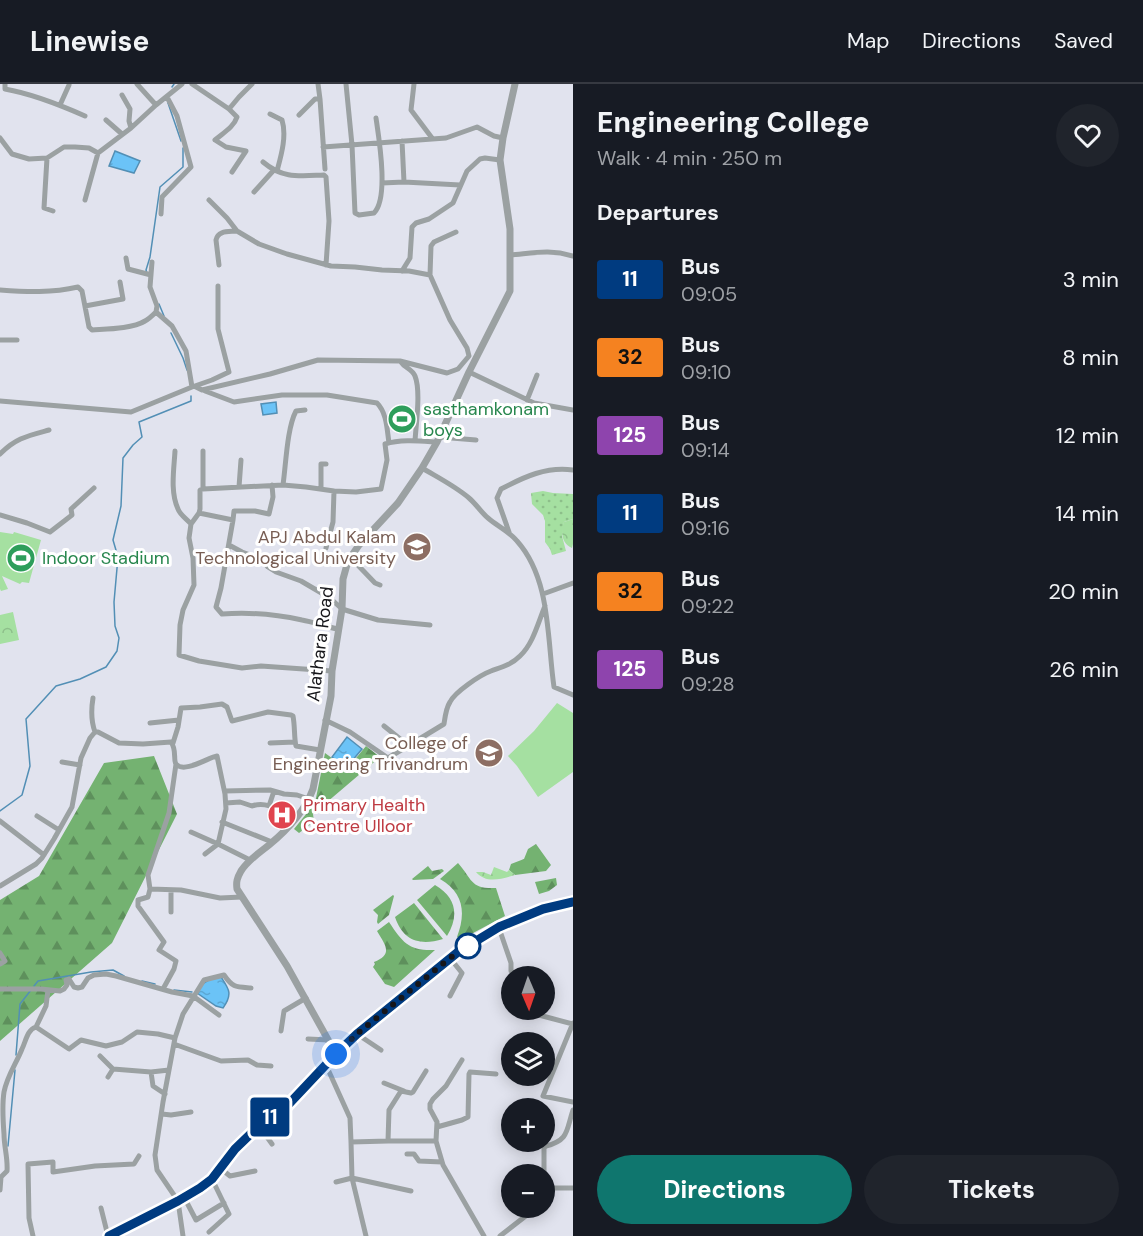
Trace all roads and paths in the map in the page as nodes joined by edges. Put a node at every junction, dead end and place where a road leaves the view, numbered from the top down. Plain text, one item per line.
1 (5, 84) edge
2 (137, 84) edge
3 (182, 84) edge
4 (192, 84) edge
5 (252, 84) edge
6 (318, 84) edge
7 (346, 84) edge
8 (414, 84) edge
9 (513, 84) edge
10 (69, 85) edge
11 (122, 95) dead end
12 (167, 97) junction
13 (320, 99) junction
14 (60, 105) junction
15 (156, 105) junction
16 (229, 110) junction
17 (270, 114) dead end
18 (299, 115) dead end
19 (85, 116) dead end
20 (376, 118) dead end
21 (106, 120) dead end
22 (131, 128) junction
23 (122, 134) junction
24 (0, 138) edge
25 (432, 138) junction
26 (502, 138) junction
27 (402, 141) junction
28 (379, 142) junction
29 (352, 145) junction
30 (323, 147) junction
31 (98, 153) junction
32 (47, 158) junction
33 (500, 160) junction
34 (262, 162) dead end
35 (325, 169) dead end
36 (275, 171) junction
37 (232, 172) dead end
38 (404, 182) junction
39 (382, 183) junction
40 (460, 185) junction
41 (254, 192) dead end
42 (85, 200) dead end
43 (210, 200) dead end
44 (53, 211) dead end
45 (161, 214) dead end
46 (237, 231) junction
47 (456, 232) dead end
48 (510, 255) junction
49 (573, 256) edge
50 (126, 258) dead end
51 (152, 262) dead end
52 (219, 265) dead end
53 (326, 265) junction
54 (402, 271) junction
55 (430, 274) junction
56 (151, 275) junction
57 (120, 282) dead end
58 (218, 286) dead end
59 (0, 290) edge
60 (85, 306) junction
61 (156, 312) junction
62 (0, 340) edge
63 (17, 340) dead end
64 (400, 361) junction
65 (469, 372) junction
66 (537, 375) dead end
67 (193, 386) junction
68 (202, 390) junction
69 (527, 400) junction
70 (0, 401) edge
71 (305, 410) dead end
72 (573, 410) edge
73 (49, 430) dead end
74 (438, 439) junction
75 (476, 440) dead end
76 (415, 441) junction
77 (389, 443) junction
78 (174, 451) dead end
79 (203, 451) dead end
80 (0, 454) edge
81 (241, 460) dead end
82 (326, 464) dead end
83 (422, 468) junction
84 (573, 470) edge
85 (272, 485) junction
86 (283, 485) junction
87 (239, 487) junction
88 (94, 488) dead end
89 (203, 489) junction
90 (321, 489) junction
91 (333, 491) junction
92 (199, 513) junction
93 (0, 515) edge
94 (233, 520) junction
95 (191, 524) junction
96 (509, 533) junction
97 (229, 546) junction
98 (326, 548) dead end
99 (351, 558) junction
100 (573, 583) edge
101 (380, 585) dead end
102 (543, 594) junction
103 (545, 606) junction
104 (342, 609) junction
105 (430, 625) dead end
106 (338, 629) junction
107 (332, 670) junction
108 (573, 695) edge
109 (93, 698) dead end
110 (179, 720) junction
111 (325, 720) junction
112 (150, 723) dead end
113 (384, 726) dead end
114 (95, 732) junction
115 (295, 742) junction
116 (173, 743) junction
117 (270, 743) dead end
118 (409, 746) junction
119 (320, 750) junction
120 (62, 762) dead end
121 (176, 763) junction
122 (80, 765) junction
123 (225, 791) junction
124 (274, 791) junction
125 (309, 799) junction
126 (225, 802) junction
127 (269, 806) junction
128 (38, 816) dead end
129 (295, 818) junction
130 (0, 821) edge
131 (222, 822) junction
132 (59, 830) junction
133 (191, 832) dead end
134 (272, 842) junction
135 (218, 844) junction
136 (205, 854) dead end
137 (44, 855) junction
138 (250, 860) junction
139 (0, 886) edge
140 (150, 889) junction
141 (171, 890) junction
142 (242, 897) junction
143 (573, 902) edge
144 (171, 912) dead end
145 (499, 927) junction
146 (0, 953) edge
147 (450, 958) junction
148 (0, 964) edge
149 (511, 966) edge
150 (251, 988) dead end
151 (0, 989) edge
152 (163, 989) junction
153 (48, 990) junction
154 (193, 996) junction
155 (450, 996) dead end
156 (306, 998) junction
157 (219, 1015) dead end
158 (555, 1019) edge
159 (573, 1024) edge
160 (36, 1027) junction
161 (281, 1031) dead end
162 (357, 1034) junction
163 (308, 1040) dead end
164 (329, 1040) junction
165 (174, 1041) junction
166 (381, 1050) dead end
167 (336, 1054) junction
168 (100, 1056) dead end
169 (462, 1060) dead end
170 (326, 1065) junction
171 (271, 1066) dead end
172 (112, 1068) junction
173 (169, 1070) junction
174 (426, 1071) dead end
175 (151, 1072) junction
176 (496, 1074) dead end
177 (108, 1077) dead end
178 (384, 1083) dead end
179 (404, 1091) junction
180 (165, 1094) junction
181 (573, 1101) edge
182 (2, 1110) edge
183 (573, 1110) edge
184 (191, 1112) dead end
185 (162, 1114) junction
186 (259, 1126) junction
187 (437, 1127) junction
188 (565, 1135) junction
189 (573, 1138) edge
190 (388, 1141) junction
191 (351, 1142) junction
192 (436, 1142) junction
193 (272, 1144) dead end
194 (407, 1154) dead end
195 (139, 1156) dead end
196 (442, 1162) junction
197 (544, 1164) edge
198 (220, 1168) junction
199 (255, 1171) dead end
200 (1, 1178) edge
201 (352, 1178) junction
202 (212, 1179) junction
203 (336, 1182) dead end
204 (555, 1188) edge
205 (573, 1188) edge
206 (0, 1190) edge
207 (411, 1191) dead end
208 (181, 1199) junction
209 (29, 1201) junction
210 (21, 1202) dead end
211 (224, 1203) junction
212 (101, 1209) dead end
213 (523, 1218) edge
214 (208, 1232) dead end
215 (32, 1234) edge
216 (364, 1234) edge
217 (108, 1236) edge
218 (183, 1236) edge
219 (484, 1236) edge
220 (500, 1236) edge

1 - 14 street
2 - 15 street
3 - 12 street
4 - 16 street
5 - 16 street
6 - 13 street
7 - 29 street
8 - 25 street
9 - 26 street, Alathara Road
10 - 14 street
11 - 22 street
12 - 15 street
12 - 45 street
13 - 18 street
13 - 30 street
14 - 19 street
15 - 22 street
16 - 37 street
17 - 36 street
20 - 28 street
21 - 23 street
22 - 23 street
23 - 31 street
24 - 32 street
25 - 26 street
25 - 27 street
26 - 33 street, Alathara Road
27 - 28 street
27 - 38 street
28 - 29 street
28 - 39 street
29 - 30 street
29 - 39 street
30 - 35 street
31 - 32 street
31 - 42 street
32 - 44 street
33 - 40 street
33 - 48 street, Alathara Road
34 - 36 street
36 - 41 street
36 - 53 street
38 - 39 street
38 - 40 street
40 - 54 street
43 - 46 street
46 - 52 street
46 - 53 street
47 - 55 street
48 - 49 street
48 - 65 street, Alathara Road
50 - 56 street
51 - 56 street
53 - 54 street
54 - 55 street
55 - 64 street
56 - 61 street
57 - 60 street
58 - 67 street
59 - 60 street
60 - 61 street
61 - 67 street
62 - 63 street
64 - 68 street
64 - 76 street
65 - 69 street
65 - 74 street, Alathara Road
66 - 69 street
67 - 68 street
67 - 70 street
68 - 77 street
69 - 72 street
71 - 86 street
73 - 80 street
74 - 75 street
74 - 76 street
74 - 83 street, Alathara Road
76 - 77 street
77 - 91 street
78 - 95 street
79 - 89 street
81 - 87 street
82 - 90 street
83 - 96 street
83 - 99 street, Alathara Road
84 - 96 street
85 - 86 street
85 - 87 street
85 - 94 street
86 - 90 street
87 - 89 street
88 - 93 street
89 - 92 street
90 - 91 street
91 - 98 street
92 - 94 street
92 - 95 street
94 - 97 street
95 - 107 street
96 - 102 street
97 - 104 street
97 - 106 street
99 - 101 street
99 - 104 street, Alathara Road
100 - 102 street
102 - 103 street
103 - 108 street
103 - 118 street
104 - 105 street
104 - 106 street, Alathara Road
106 - 107 street, Alathara Road
107 - 111 street, Alathara Road
109 - 114 street
110 - 112 street
110 - 115 street
110 - 116 street
111 - 118 street
111 - 119 street, Alathara Road
113 - 118 street
114 - 116 street
114 - 122 street
115 - 117 street
115 - 119 street
116 - 121 street
119 - 125 street, Alathara Road
120 - 122 street
121 - 123 street
121 - 140 street
122 - 132 street
123 - 124 street
123 - 126 street
124 - 125 street
124 - 127 street
125 - 129 street, Alathara Road
126 - 127 street
126 - 131 street
127 - 129 street
128 - 132 street
129 - 134 street, Alathara Road
130 - 137 street
131 - 134 street
131 - 135 street
132 - 137 street
133 - 135 street
134 - 138 street, Alathara Road
135 - 136 street
135 - 138 street
137 - 139 street
138 - 142 street, Alathara Road
140 - 141 street
140 - 152 street
141 - 142 street
141 - 144 street
142 - 156 street
143 - 145 main road
145 - 147 main road
145 - 149 street
146 - 148 street
147 - 155 street
147 - 162 main road
150 - 154 street
151 - 153 street
152 - 153 street
152 - 154 street
153 - 160 street
154 - 157 street
154 - 165 street
156 - 161 street
156 - 164 street
158 - 159 street
159 - 181 street
160 - 165 street
160 - 182 street
162 - 166 street
162 - 167 main road
163 - 164 street
164 - 167 street
165 - 171 street
165 - 173 street
167 - 170 main road
168 - 172 street
169 - 187 street
170 - 186 main road
170 - 191 street
172 - 175 street
172 - 177 street
173 - 175 street
173 - 180 street
174 - 179 street
175 - 180 street
176 - 187 street
178 - 179 street
179 - 190 street
180 - 185 street
182 - 200 street
183 - 188 street
184 - 185 street
185 - 208 street
186 - 193 street
186 - 198 main road
187 - 192 street
188 - 189 street
188 - 197 street
190 - 191 street
190 - 192 street
191 - 201 street
192 - 196 street
194 - 196 street
195 - 209 street
196 - 219 street
198 - 199 street
198 - 202 main road
200 - 206 street
201 - 203 street
201 - 207 street
201 - 216 street
202 - 208 main road
202 - 211 street
204 - 205 street
208 - 211 street
208 - 217 main road
208 - 218 street
209 - 210 street
209 - 215 street
211 - 214 street
212 - 217 street
213 - 220 street

